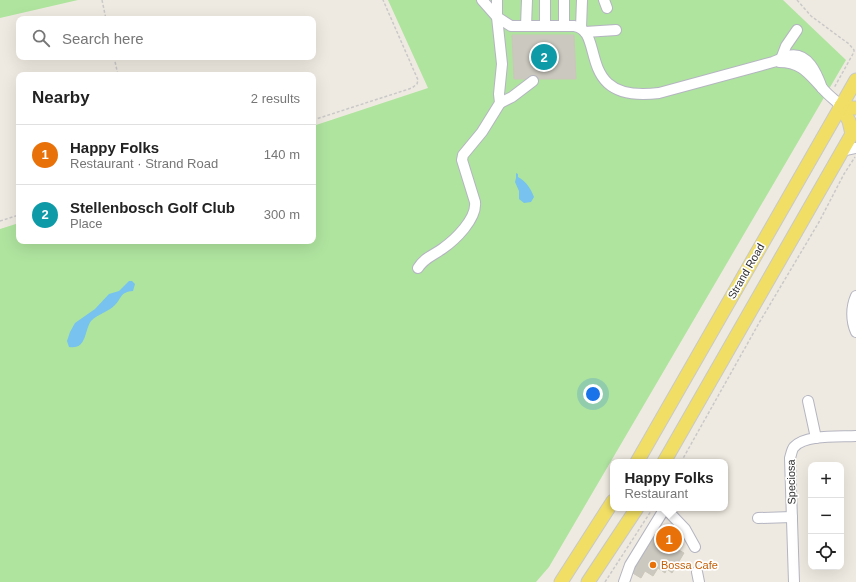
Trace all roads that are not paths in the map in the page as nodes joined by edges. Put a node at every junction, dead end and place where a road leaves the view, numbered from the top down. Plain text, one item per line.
1 (482, 0) edge
2 (497, 0) edge
3 (527, 0) edge
4 (545, 0) edge
5 (564, 0) edge
6 (582, 0) edge
7 (497, 18) junction
8 (526, 26) junction
9 (545, 26) junction
10 (564, 26) junction
11 (583, 30) junction
12 (616, 30) dead end
13 (797, 30) dead end
14 (777, 61) junction
15 (856, 80) edge
16 (533, 81) dead end
17 (500, 103) junction
18 (842, 106) junction
19 (856, 108) edge
20 (854, 130) edge
21 (856, 148) edge
22 (841, 151) junction
23 (418, 268) dead end
24 (856, 296) edge
25 (856, 332) edge
26 (808, 400) dead end
27 (856, 436) edge
28 (816, 438) junction
29 (639, 459) edge
30 (666, 459) edge
31 (610, 506) edge
32 (635, 511) edge
33 (663, 511) edge
34 (668, 511) edge
35 (792, 517) junction
36 (758, 518) dead end
37 (614, 543) junction
38 (695, 547) dead end
39 (561, 582) edge
40 (588, 582) edge
41 (598, 582) edge
42 (624, 582) edge
43 (794, 582) edge

1 - 7 street
2 - 7 street
3 - 8 street
4 - 9 street
5 - 10 street
6 - 11 street
7 - 8 street
7 - 17 street
8 - 9 street
9 - 10 street
10 - 11 street
11 - 12 street
11 - 14 street
13 - 14 street
14 - 18 street
15 - 18 main road, Strand Road
16 - 17 street
17 - 23 street
18 - 19 main road
18 - 20 main road
18 - 29 main road, Strand Road
20 - 22 main road
21 - 22 street
22 - 30 main road
24 - 25 street
26 - 28 street
27 - 28 street, Speciosa
28 - 35 street, Speciosa
31 - 39 main road
32 - 37 main road
33 - 42 street
34 - 38 street
35 - 36 street
35 - 43 street, Speciosa
37 - 40 main road
37 - 41 main road

